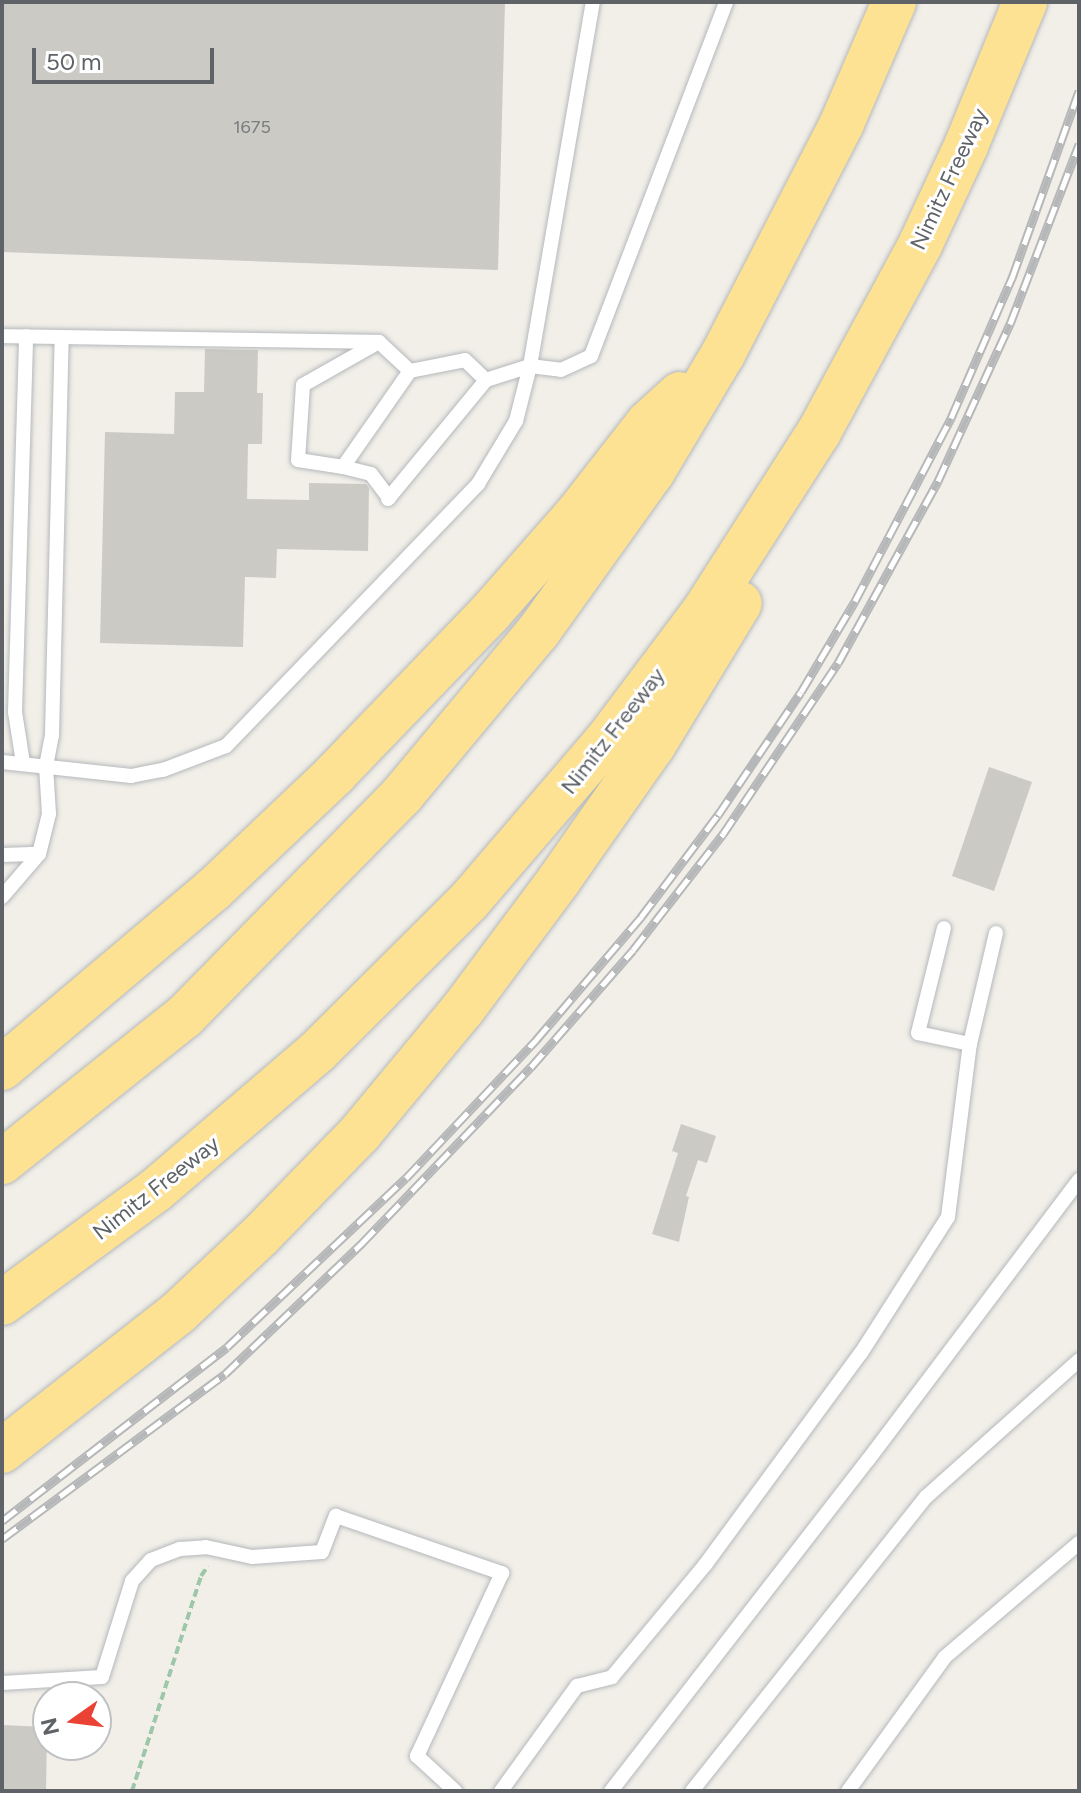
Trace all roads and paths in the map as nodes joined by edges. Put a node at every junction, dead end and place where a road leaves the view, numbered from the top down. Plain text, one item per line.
1 (593, 2) edge
2 (726, 2) edge
3 (894, 2) edge
4 (1025, 2) edge
5 (2, 336) edge
6 (26, 336) junction
7 (62, 337) junction
8 (379, 342) junction
9 (723, 354) junction
10 (530, 366) junction
11 (410, 371) junction
12 (486, 380) junction
13 (846, 385) junction
14 (343, 467) junction
15 (2, 762) edge
16 (23, 763) junction
17 (46, 766) junction
18 (39, 854) junction
19 (2, 855) edge
20 (2, 897) edge
21 (944, 928) dead end
22 (996, 933) dead end
23 (970, 1044) junction
24 (2, 1068) edge
25 (2, 1162) edge
26 (1079, 1180) edge
27 (2, 1303) edge
28 (1079, 1360) edge
29 (2, 1451) edge
30 (1079, 1543) edge
31 (229, 1550) junction
32 (2, 1683) edge
33 (132, 1791) edge
34 (455, 1791) edge
35 (501, 1791) edge
36 (611, 1791) edge
37 (692, 1791) edge
38 (848, 1791) edge

1 - 10 lane
2 - 10 lane
3 - 9 highway
4 - 13 highway, Nimitz Freeway
5 - 6 lane
6 - 7 lane
6 - 16 lane
7 - 8 lane
7 - 17 lane
8 - 11 lane
8 - 14 lane
9 - 24 highway
9 - 25 highway
10 - 12 lane
10 - 17 lane
11 - 12 lane
11 - 14 lane
12 - 14 lane
13 - 27 highway, Nimitz Freeway
13 - 29 highway
15 - 16 lane
16 - 17 lane
17 - 18 lane
18 - 19 lane
18 - 20 lane
21 - 23 lane
22 - 23 lane
23 - 35 lane
26 - 36 lane
28 - 37 lane
30 - 38 lane
31 - 32 lane
31 - 33 path
31 - 34 lane

